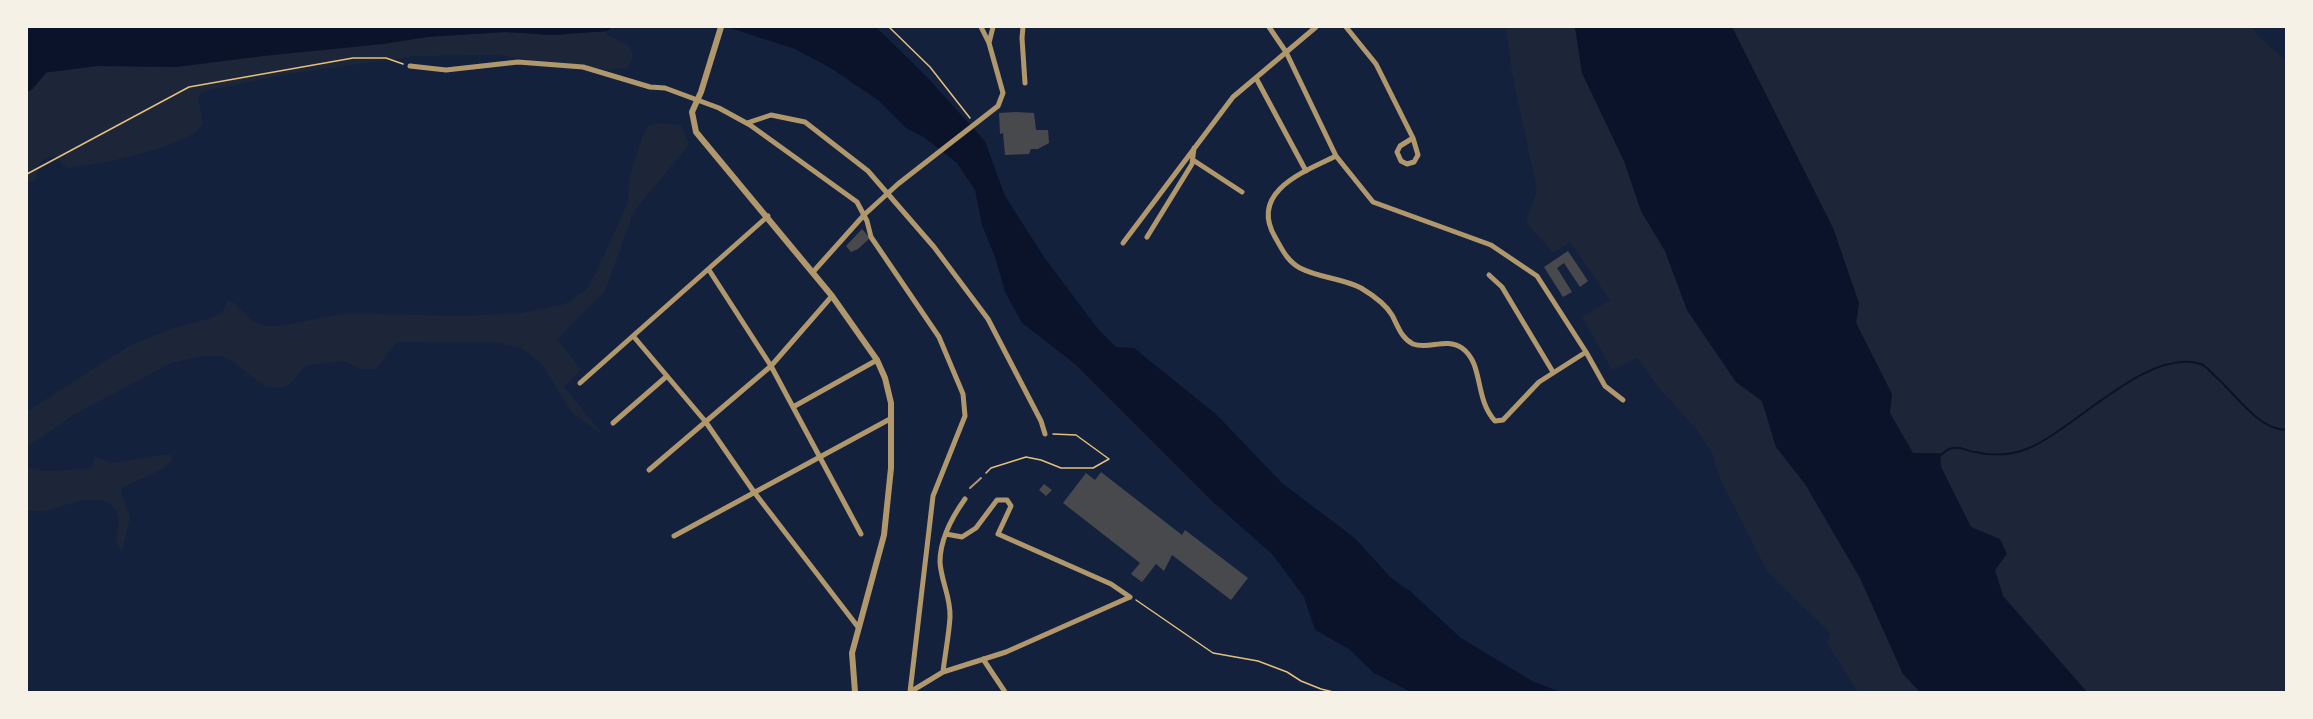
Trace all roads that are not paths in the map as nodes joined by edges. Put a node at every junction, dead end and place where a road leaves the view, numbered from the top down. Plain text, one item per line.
1 (721, 27) edge
2 (981, 27) edge
3 (993, 27) edge
4 (1023, 27) edge
5 (1269, 27) edge
6 (1316, 27) edge
7 (1346, 27) edge
8 (989, 44) junction
9 (1287, 52) junction
10 (410, 66) road end
11 (1256, 78) junction
12 (1026, 83) dead end
13 (747, 123) junction
14 (1413, 138) junction
15 (1194, 146) junction
16 (1336, 156) junction
17 (1193, 160) junction
18 (1306, 171) junction
19 (1242, 192) dead end
20 (864, 215) junction
21 (768, 216) junction
22 (1147, 237) dead end
23 (1123, 243) dead end
24 (709, 270) junction
25 (813, 272) junction
26 (1489, 275) dead end
27 (831, 296) junction
28 (634, 337) junction
29 (1586, 352) junction
30 (877, 360) junction
31 (771, 366) junction
32 (1553, 372) junction
33 (667, 376) junction
34 (580, 382) dead end
35 (1623, 400) dead end
36 (793, 407) junction
37 (890, 419) junction
38 (705, 421) junction
39 (613, 423) dead end
40 (1045, 434) road end
41 (819, 457) junction
42 (649, 470) dead end
43 (981, 478) road end
44 (970, 488) dead end
45 (754, 492) junction
46 (965, 499) dead end
47 (861, 534) dead end
48 (946, 534) junction
49 (675, 536) dead end
50 (858, 627) junction
51 (983, 659) junction
52 (943, 672) junction
53 (855, 692) edge
54 (910, 692) edge
55 (1005, 692) edge

1 - 21 street
2 - 8 street
3 - 8 street
4 - 12 street
5 - 9 street
6 - 9 street
7 - 14 street
8 - 20 street
9 - 11 street
9 - 16 street
10 - 13 street
11 - 15 street
11 - 18 street
13 - 20 street
13 - 40 street
14 - 14 street
15 - 17 street
15 - 23 street
16 - 18 street
16 - 29 street
17 - 19 street
17 - 22 street
18 - 32 street
20 - 25 street
20 - 54 street
21 - 24 street
21 - 25 street
24 - 28 street
24 - 31 street
25 - 27 street
26 - 32 street
27 - 30 street
27 - 31 street
28 - 33 street
28 - 34 street
29 - 32 street
29 - 35 street
30 - 36 street
30 - 37 street
31 - 36 street
31 - 38 street
33 - 38 street
33 - 39 street
36 - 41 street
37 - 41 street
37 - 50 street
38 - 42 street
38 - 45 street
41 - 45 street
41 - 47 street
43 - 44 lane
45 - 49 street
45 - 50 street
46 - 48 street
48 - 51 street
48 - 52 street
50 - 53 street
51 - 52 street
51 - 55 street
52 - 54 street

